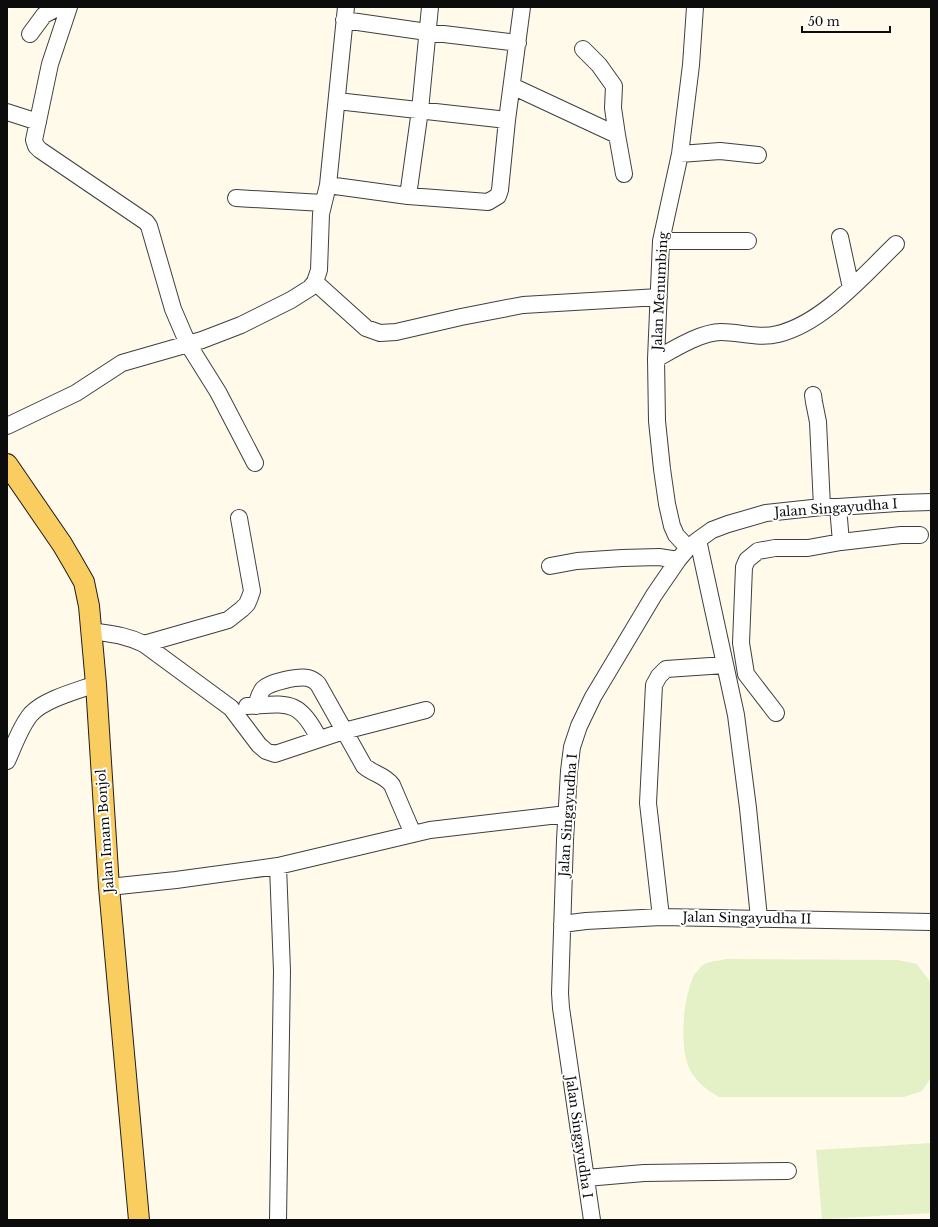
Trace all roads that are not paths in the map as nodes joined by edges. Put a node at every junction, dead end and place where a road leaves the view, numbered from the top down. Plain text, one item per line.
1 (59, 7) edge
2 (69, 7) edge
3 (430, 7) edge
4 (522, 7) edge
5 (694, 7) edge
6 (345, 14) edge
7 (427, 32) junction
8 (30, 34) dead end
9 (518, 43) junction
10 (583, 49) dead end
11 (512, 86) junction
12 (336, 101) junction
13 (420, 110) junction
14 (7, 112) edge
15 (507, 120) junction
16 (38, 122) junction
17 (617, 135) junction
18 (680, 154) junction
19 (758, 155) dead end
20 (624, 174) dead end
21 (328, 185) junction
22 (408, 196) junction
23 (236, 198) dead end
24 (323, 203) junction
25 (840, 237) dead end
26 (661, 241) junction
27 (748, 242) dead end
28 (896, 244) dead end
29 (315, 282) junction
30 (851, 288) junction
31 (659, 297) junction
32 (188, 344) junction
33 (656, 358) junction
34 (813, 395) dead end
35 (7, 426) edge
36 (255, 463) dead end
37 (7, 464) edge
38 (931, 502) edge
39 (822, 507) junction
40 (838, 507) junction
41 (239, 518) dead end
42 (920, 535) dead end
43 (841, 542) junction
44 (688, 549) junction
45 (550, 566) dead end
46 (92, 631) junction
47 (144, 644) junction
48 (725, 666) junction
49 (96, 684) junction
50 (256, 706) junction
51 (231, 708) junction
52 (426, 710) dead end
53 (776, 713) dead end
54 (344, 731) junction
55 (319, 739) junction
56 (7, 761) edge
57 (567, 814) junction
58 (413, 834) junction
59 (278, 866) junction
60 (109, 887) junction
61 (661, 917) junction
62 (759, 918) junction
63 (931, 922) edge
64 (562, 924) junction
65 (788, 1171) dead end
66 (586, 1178) junction
67 (139, 1220) edge
68 (278, 1220) edge
69 (592, 1220) edge

1 - 8 street
2 - 16 street
3 - 7 street
4 - 9 street
5 - 18 street, Jalan Menumbing
6 - 7 street
6 - 12 street
7 - 9 street
7 - 13 street
9 - 11 street
10 - 17 street
11 - 15 street
11 - 17 street
12 - 13 street
12 - 21 street
13 - 15 street
13 - 22 street
14 - 16 street
15 - 22 street
16 - 32 street
17 - 20 street
18 - 19 street
18 - 26 street, Jalan Menumbing
21 - 22 street
21 - 24 street
23 - 24 street
24 - 29 street
25 - 30 street
26 - 27 street
26 - 31 street, Jalan Menumbing
28 - 30 street
29 - 31 street
29 - 32 street
30 - 33 street
31 - 33 street, Jalan Menumbing
32 - 35 street
32 - 36 street
33 - 44 street, Jalan Menumbing
34 - 39 street
37 - 46 main road, Jalan Imam Bonjol
38 - 40 street, Jalan Singayudha I
39 - 40 street, Jalan Singayudha I
39 - 44 street, Jalan Singayudha I
40 - 43 street
41 - 47 street
42 - 43 street
43 - 53 street
44 - 45 street
44 - 48 street
44 - 57 street, Jalan Singayudha I
46 - 47 street
46 - 49 main road, Jalan Imam Bonjol
47 - 51 street
48 - 61 street
48 - 62 street
49 - 56 street
49 - 60 main road, Jalan Imam Bonjol
50 - 51 street
50 - 54 street
50 - 55 street
51 - 55 street
52 - 54 street
54 - 55 street
54 - 58 street
57 - 58 street
57 - 64 street, Jalan Singayudha I
58 - 59 street
59 - 60 street
59 - 68 street
60 - 67 main road, Jalan Imam Bonjol
61 - 62 street, Jalan Singayudha II
61 - 64 street, Jalan Singayudha II
62 - 63 street, Jalan Singayudha II
64 - 66 street, Jalan Singayudha I
65 - 66 street
66 - 69 street, Jalan Singayudha I

